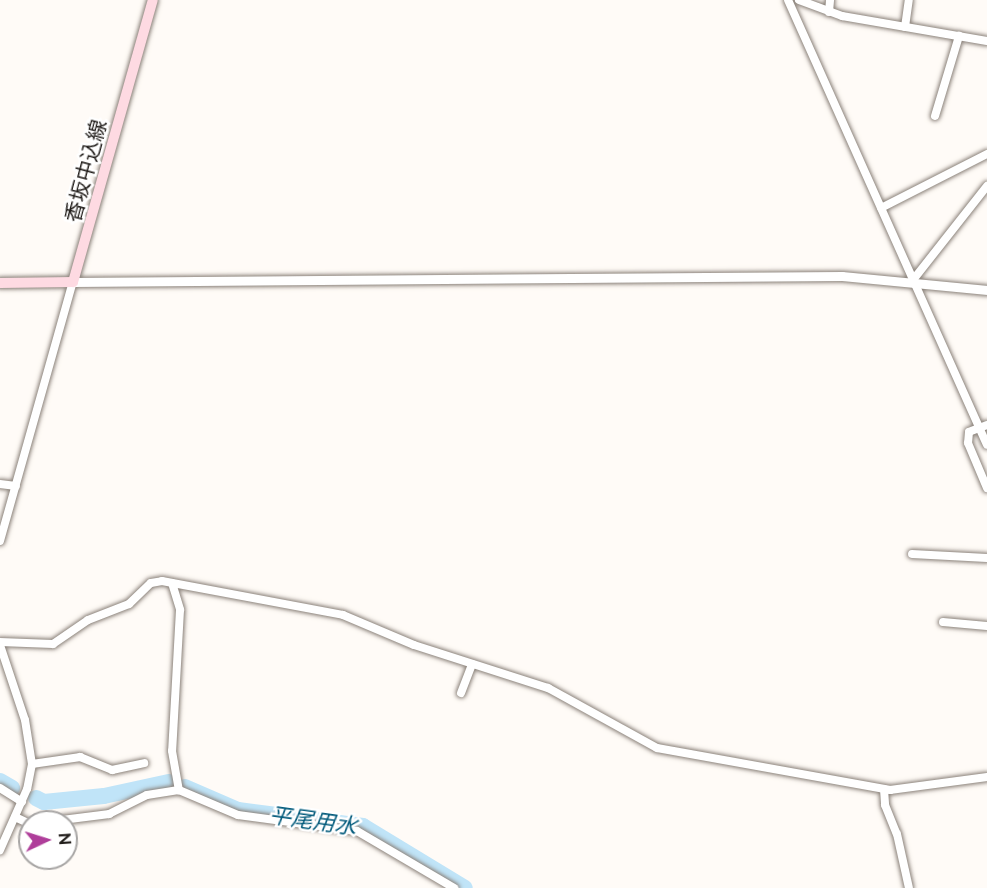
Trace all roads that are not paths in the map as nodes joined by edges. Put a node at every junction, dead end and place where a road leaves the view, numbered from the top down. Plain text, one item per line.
1 (153, 0) edge
2 (788, 0) edge
3 (799, 0) edge
4 (830, 0) edge
5 (909, 0) edge
6 (829, 12) junction
7 (905, 27) junction
8 (959, 36) junction
9 (987, 41) edge
10 (935, 116) dead end
11 (987, 154) edge
12 (987, 186) edge
13 (881, 208) junction
14 (913, 280) junction
15 (73, 282) junction
16 (0, 283) edge
17 (987, 290) edge
18 (983, 427) edge
19 (987, 445) edge
20 (0, 484) edge
21 (16, 486) junction
22 (987, 488) edge
23 (0, 542) edge
24 (912, 554) dead end
25 (987, 558) edge
26 (172, 583) junction
27 (943, 622) dead end
28 (987, 626) edge
29 (0, 644) edge
30 (472, 664) junction
31 (461, 693) dead end
32 (144, 763) dead end
33 (32, 764) junction
34 (987, 777) edge
35 (0, 789) edge
36 (884, 789) junction
37 (179, 790) junction
38 (22, 802) junction
39 (15, 817) junction
40 (18, 818) edge
41 (78, 818) edge
42 (0, 850) edge
43 (454, 888) edge
44 (909, 888) edge

1 - 15 main road, 香坂中込線
2 - 13 street
3 - 6 street
4 - 6 street
5 - 7 street
6 - 7 street
7 - 8 street
8 - 9 street
8 - 10 street
11 - 13 street
12 - 14 street
13 - 14 street
14 - 15 street
14 - 17 street
14 - 18 street
15 - 16 main road
15 - 21 street
18 - 19 street
18 - 22 street
20 - 21 street
21 - 23 street
24 - 25 street
26 - 29 street
26 - 30 street
26 - 37 street
27 - 28 street
29 - 33 street
30 - 31 street
30 - 36 street
32 - 33 street
33 - 38 street
34 - 36 street
35 - 38 street
36 - 44 street
37 - 41 street
37 - 43 street
38 - 39 street
39 - 40 street
39 - 42 street

